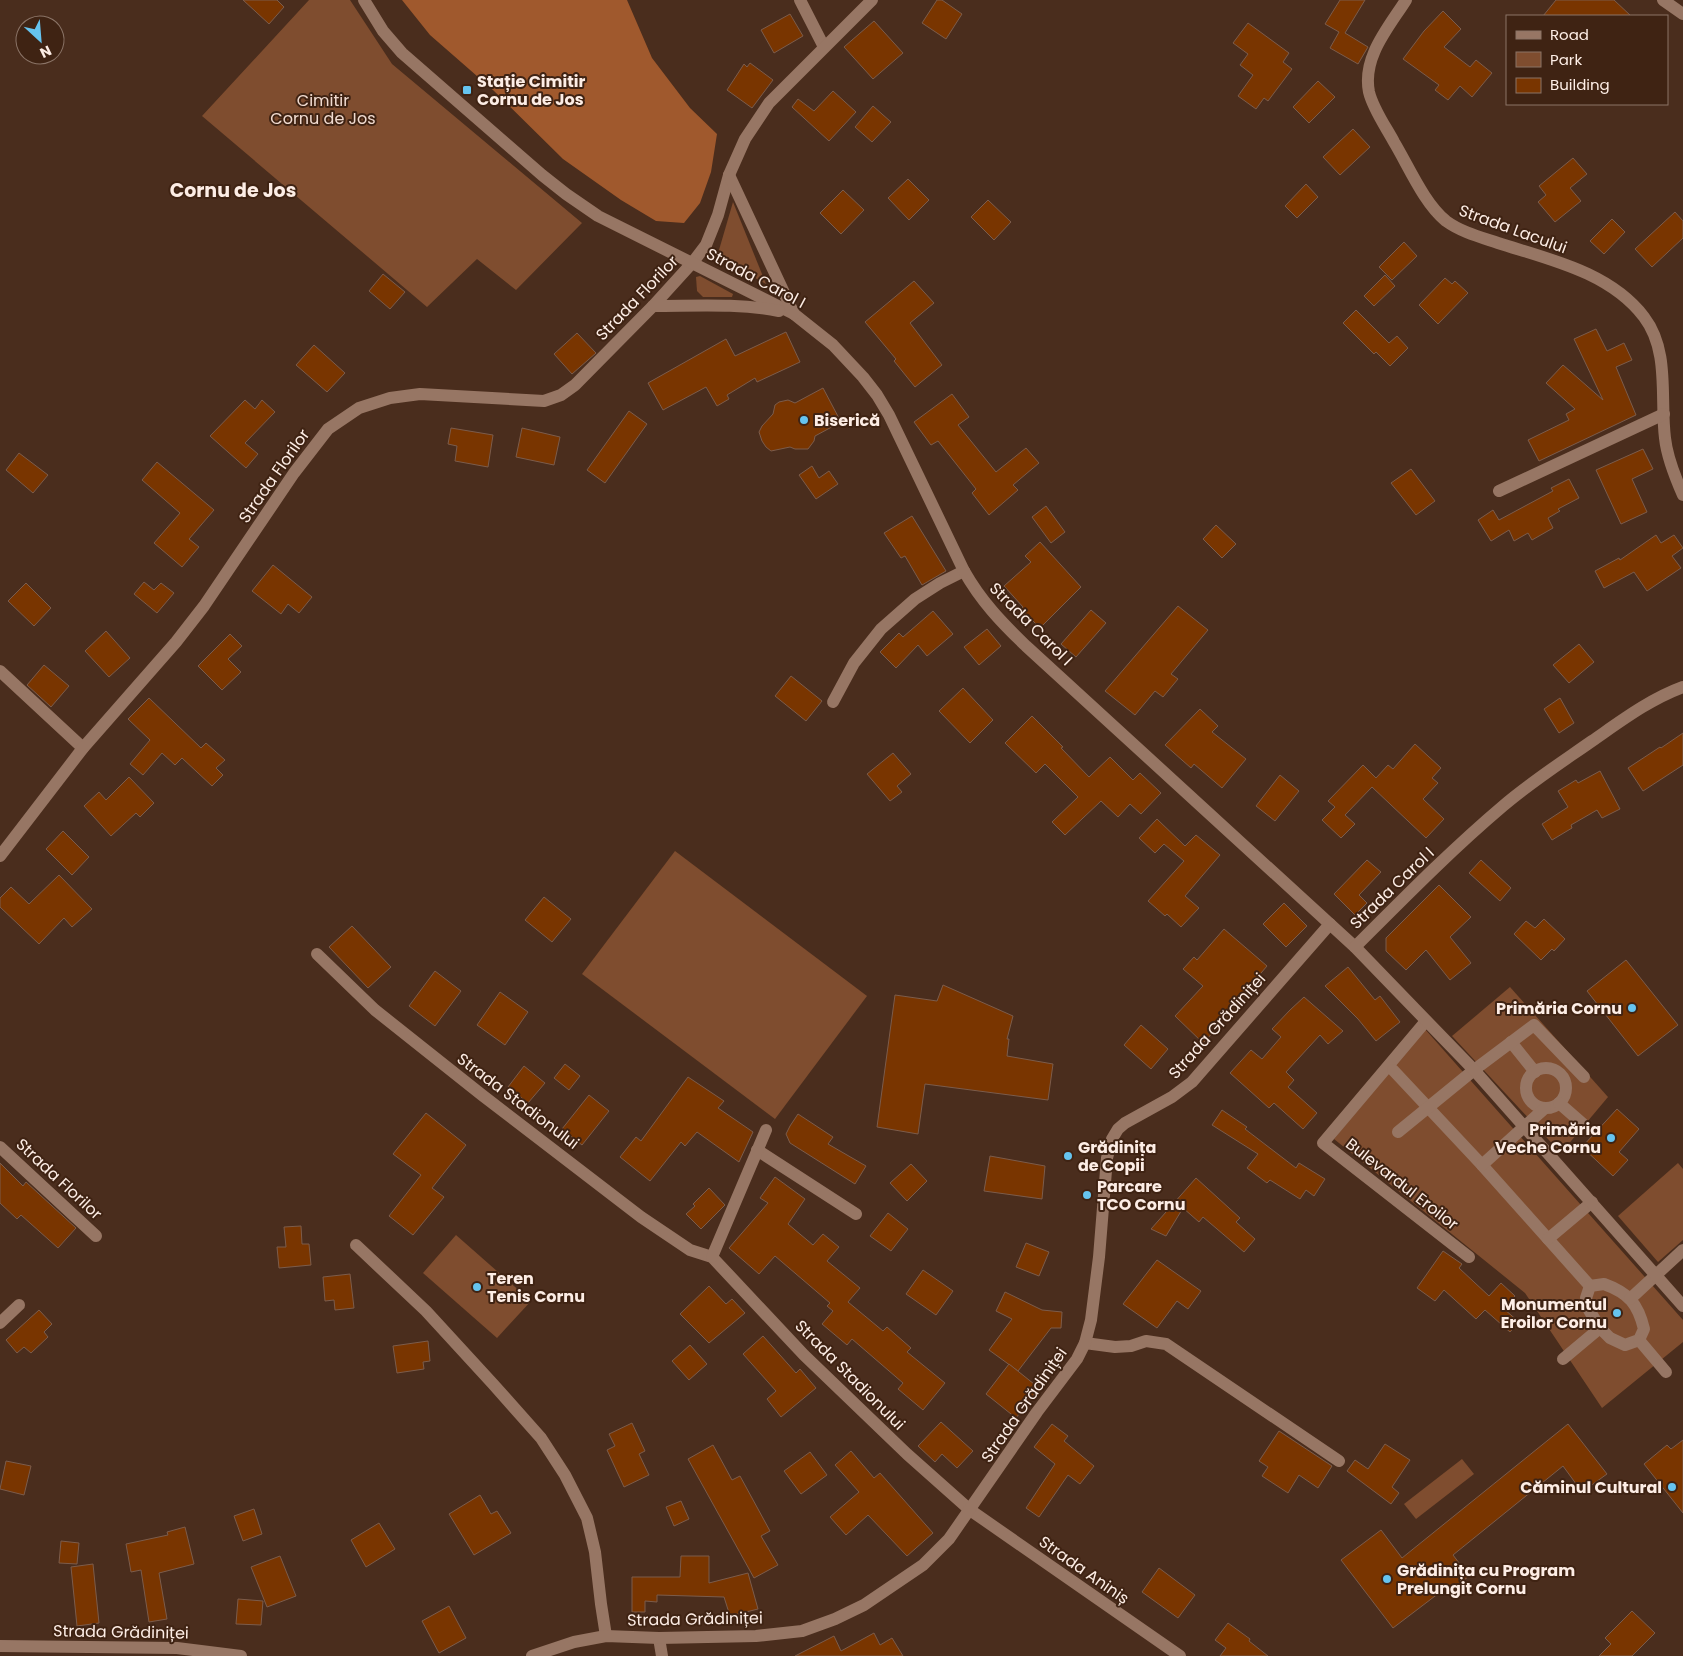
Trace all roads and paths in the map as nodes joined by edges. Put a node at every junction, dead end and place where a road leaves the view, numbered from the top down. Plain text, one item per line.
1 (364, 0) edge
2 (800, 0) edge
3 (872, 0) edge
4 (1406, 0) edge
5 (1663, 0) edge
6 (1683, 14) edge
7 (824, 47) junction
8 (729, 175) junction
9 (693, 262) junction
10 (653, 306) junction
11 (794, 314) junction
12 (1664, 414) junction
13 (1499, 491) dead end
14 (1683, 495) edge
15 (964, 571) junction
16 (0, 671) edge
17 (1683, 686) edge
18 (833, 702) dead end
19 (83, 748) junction
20 (0, 856) edge
21 (1330, 924) junction
22 (1355, 947) junction
23 (317, 954) dead end
24 (1426, 1021) junction
25 (1511, 1042) junction
26 (1393, 1070) dead end
27 (1474, 1070) junction
28 (1535, 1072) junction
29 (1584, 1077) dead end
30 (1560, 1103) junction
31 (1428, 1108) junction
32 (1545, 1108) junction
33 (1583, 1124) dead end
34 (1525, 1126) junction
35 (766, 1130) dead end
36 (1398, 1132) dead end
37 (0, 1146) edge
38 (757, 1150) junction
39 (1482, 1165) junction
40 (1592, 1202) junction
41 (856, 1214) dead end
42 (96, 1236) dead end
43 (1548, 1239) junction
44 (356, 1245) dead end
45 (1683, 1250) edge
46 (712, 1257) junction
47 (1469, 1257) dead end
48 (1656, 1275) junction
49 (1590, 1286) junction
50 (1630, 1299) junction
51 (19, 1305) dead end
52 (1683, 1306) edge
53 (0, 1323) edge
54 (1600, 1328) junction
55 (1638, 1340) junction
56 (1085, 1343) junction
57 (1563, 1359) dead end
58 (1666, 1372) dead end
59 (1339, 1461) dead end
60 (970, 1510) junction
61 (606, 1636) junction
62 (659, 1638) junction
63 (0, 1646) edge
64 (240, 1656) edge
65 (532, 1656) edge
66 (662, 1656) edge
67 (1180, 1656) edge

1 - 9 street, Strada Carol I
2 - 7 street
3 - 7 street, Strada Florilor
4 - 12 street, Strada Lacului
5 - 6 street
7 - 8 street, Strada Florilor
8 - 9 street, Strada Florilor
8 - 11 street
9 - 10 street, Strada Florilor
9 - 11 street, Strada Carol I
10 - 11 street
10 - 19 street, Strada Florilor
11 - 15 street, Strada Carol I
12 - 13 street
12 - 14 street, Strada Lacului
15 - 18 street
15 - 21 street, Strada Carol I
16 - 19 street
17 - 22 street, Strada Carol I
19 - 20 street, Strada Florilor
21 - 22 street, Strada Carol I
21 - 56 street, Strada Grădiniței
22 - 24 street
23 - 46 street, Strada Stadionului
24 - 27 street
24 - 47 street, Bulevardul Eroilor
25 - 27 street
25 - 28 street
25 - 29 street
26 - 31 street
27 - 31 street
27 - 34 street
28 - 30 street
28 - 32 street
30 - 32 street
30 - 33 street
31 - 36 street
31 - 39 street
32 - 34 street
34 - 39 street
34 - 40 street
35 - 38 street
37 - 42 street, Strada Florilor
38 - 41 street
38 - 46 street
39 - 43 street
40 - 43 street
40 - 48 street
43 - 49 street
44 - 61 street
45 - 48 street
46 - 60 street, Strada Stadionului
48 - 50 street
48 - 52 street
49 - 50 street
49 - 54 street
50 - 55 street
51 - 53 street
54 - 55 street
54 - 57 street
55 - 58 street
56 - 59 street
56 - 60 street, Strada Grădiniței
60 - 62 street, Strada Grădiniței
60 - 67 street, Strada Aniniș
61 - 62 street, Strada Grădiniței
61 - 65 street, Strada Grădiniței
62 - 66 street
63 - 64 street, Strada Grădiniței

